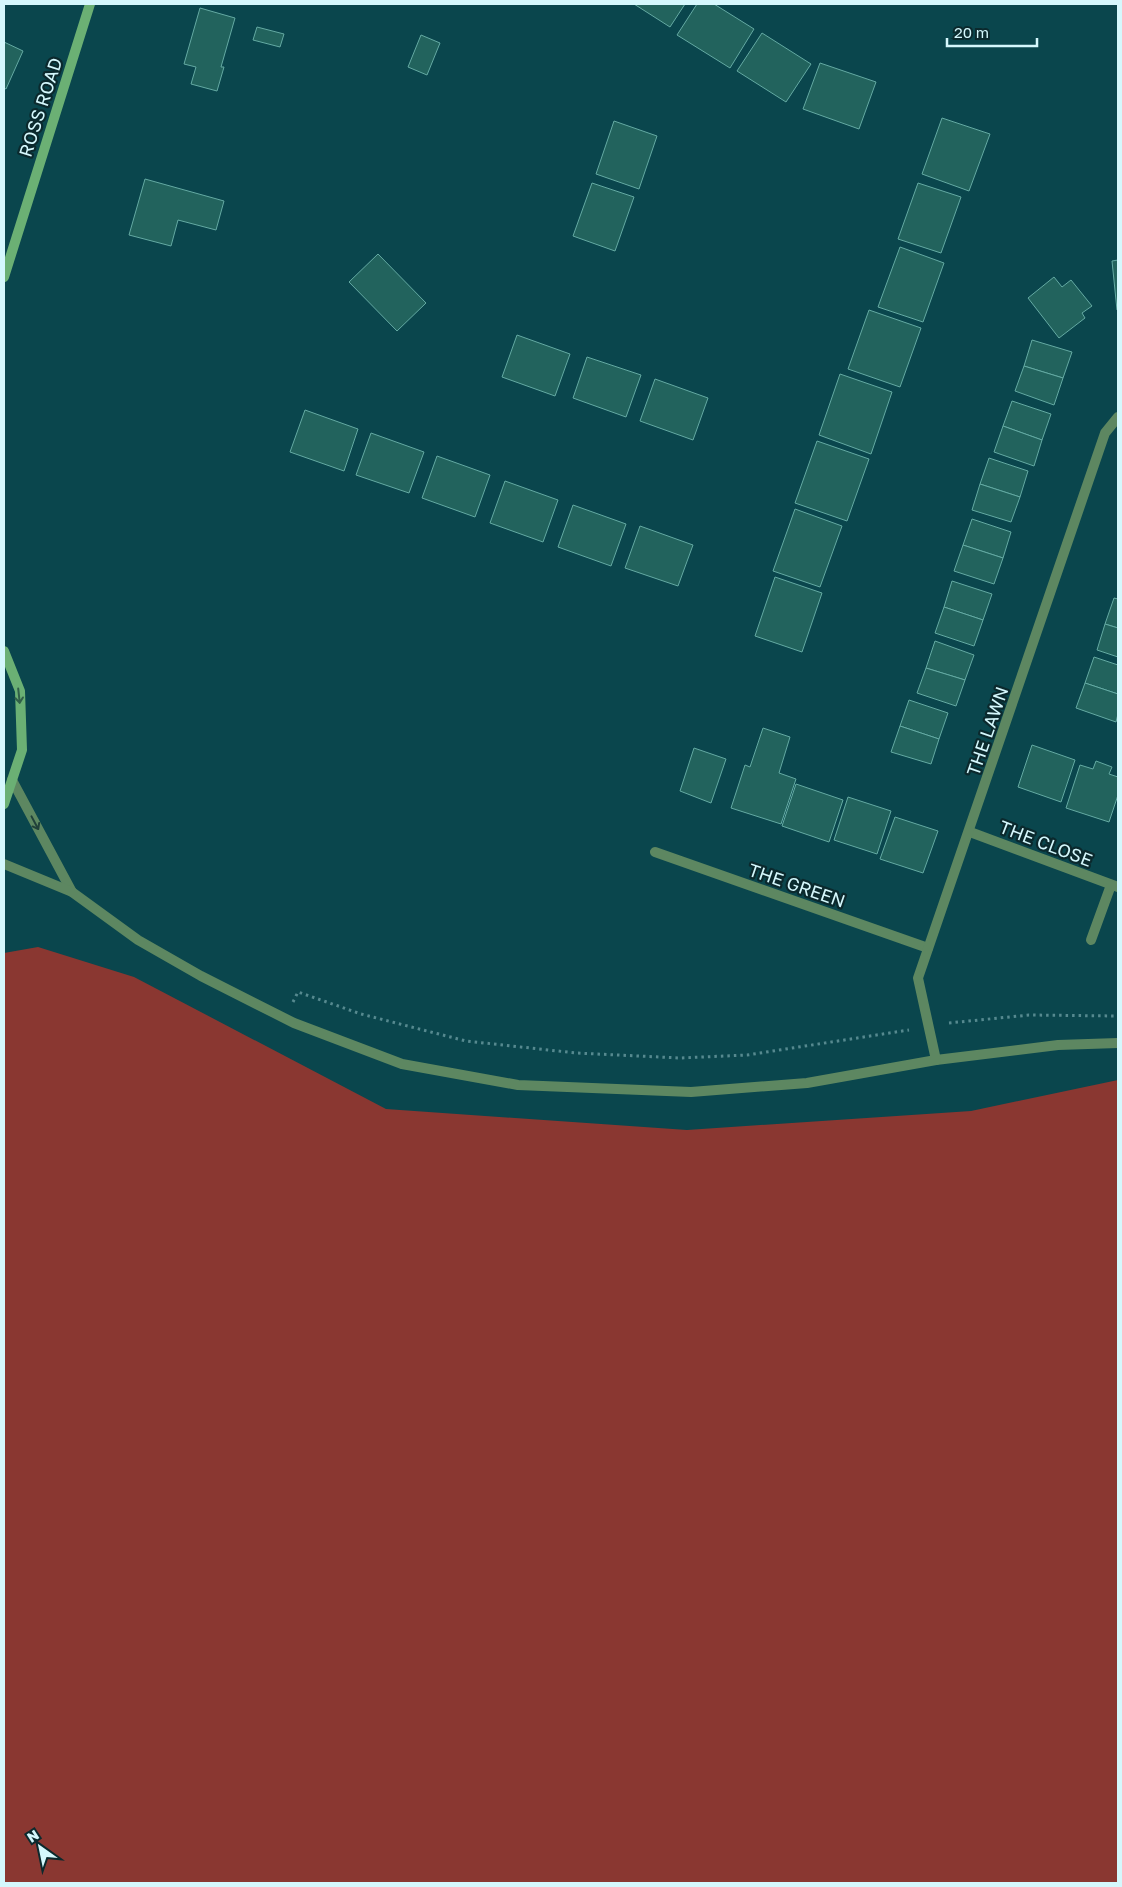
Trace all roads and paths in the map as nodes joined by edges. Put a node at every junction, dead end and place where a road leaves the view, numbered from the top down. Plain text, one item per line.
1 (90, 4) edge
2 (4, 278) edge
3 (1118, 417) edge
4 (4, 651) edge
5 (12, 780) junction
6 (4, 804) edge
7 (970, 832) junction
8 (655, 852) dead end
9 (4, 864) edge
10 (1114, 886) edge
11 (72, 892) junction
12 (1091, 940) dead end
13 (928, 948) junction
14 (298, 992) dead end
15 (1118, 1016) edge
16 (929, 1026) junction
17 (1118, 1043) edge
18 (936, 1060) junction

1 - 2 main road, ROSS ROAD
3 - 7 street, THE LAWN
4 -> 5 main road
5 - 6 main road
5 -> 11 street
7 - 10 street, THE CLOSE
7 - 13 street, THE LAWN
8 - 13 street, THE GREEN
9 - 11 street
10 - 12 street, THE CLOSE
11 - 18 street
13 - 16 street, THE LAWN
14 - 16 path
15 - 16 path
16 - 18 street, THE LAWN
17 - 18 street

